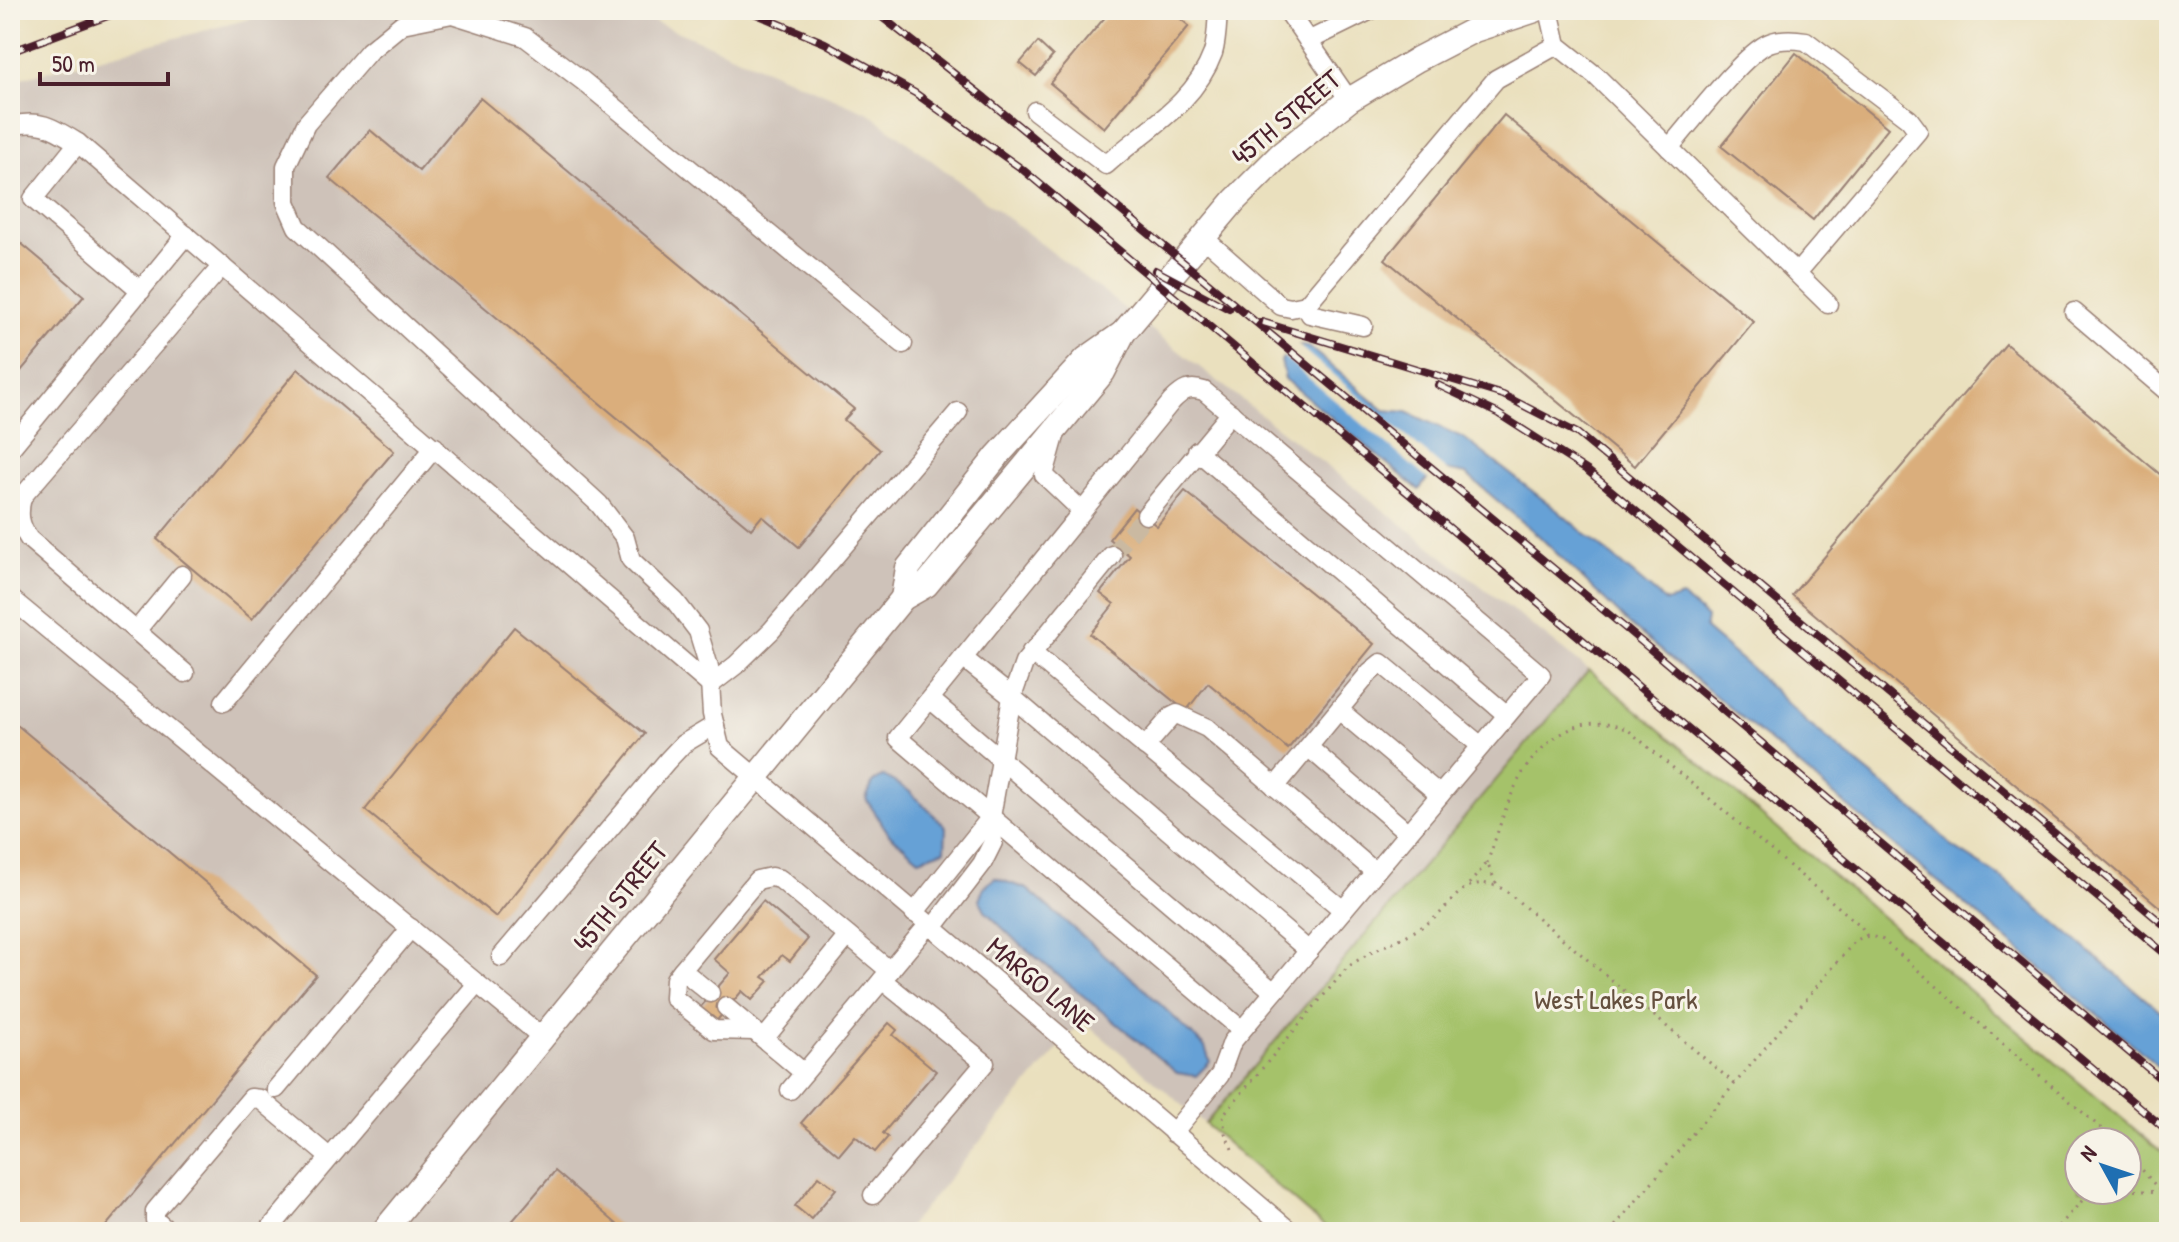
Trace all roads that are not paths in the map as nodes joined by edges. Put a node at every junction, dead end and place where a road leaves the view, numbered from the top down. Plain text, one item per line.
1 (1218, 10) edge
2 (1287, 10) edge
3 (1371, 10) edge
4 (1535, 10) edge
5 (1549, 10) edge
6 (1308, 41) junction
7 (1557, 45) junction
8 (1349, 100) junction
9 (1035, 111) dead end
10 (10, 126) edge
11 (78, 143) junction
12 (1669, 148) junction
13 (186, 235) junction
14 (1204, 238) junction
15 (222, 266) junction
16 (1797, 273) junction
17 (141, 291) junction
18 (1828, 304) dead end
19 (1306, 305) junction
20 (2074, 312) dead end
21 (1363, 326) dead end
22 (1123, 333) junction
23 (903, 344) dead end
24 (2169, 393) edge
25 (958, 412) dead end
26 (1231, 413) junction
27 (1058, 427) junction
28 (435, 447) junction
29 (10, 449) edge
30 (1197, 451) junction
31 (1082, 511) junction
32 (1146, 515) tunnel mouth
33 (1112, 555) tunnel mouth
34 (182, 575) dead end
35 (10, 598) edge
36 (903, 598) junction
37 (136, 631) junction
38 (1031, 652) junction
39 (963, 658) junction
40 (185, 673) dead end
41 (710, 685) junction
42 (1012, 697) junction
43 (930, 699) junction
44 (224, 702) dead end
45 (1339, 710) junction
46 (1507, 715) junction
47 (715, 725) junction
48 (1481, 746) junction
49 (1145, 747) junction
50 (1308, 747) junction
51 (1001, 761) junction
52 (755, 779) junction
53 (1275, 787) junction
54 (1440, 795) junction
55 (991, 817) junction
56 (1408, 833) junction
57 (1375, 872) junction
58 (1343, 910) junction
59 (925, 922) junction
60 (411, 928) junction
61 (848, 936) junction
62 (1309, 951) junction
63 (501, 957) dead end
64 (682, 970) junction
65 (886, 975) junction
66 (477, 984) junction
67 (1274, 992) junction
68 (710, 993) dead end
69 (726, 1007) dead end
70 (1242, 1030) junction
71 (759, 1035) junction
72 (542, 1037) junction
73 (804, 1073) junction
74 (276, 1089) dead end
75 (790, 1090) dead end
76 (1173, 1133) junction
77 (329, 1157) junction
78 (873, 1195) dead end
79 (169, 1232) edge
80 (267, 1232) edge
81 (383, 1232) edge
82 (1291, 1232) edge

1 - 9 street
2 - 6 street
3 - 6 street
4 - 8 main road, 45TH STREET
5 - 7 street
6 - 8 street
7 - 12 street
7 - 19 street
8 - 14 main road, 45TH STREET
10 - 11 street
11 - 13 street
11 - 17 street
12 - 16 street
12 - 16 street
13 - 15 street
13 - 17 street
14 - 19 street
14 - 22 main road, 45TH STREET
15 - 28 street
15 - 37 street
16 - 18 street
17 - 29 street
19 - 21 street
20 - 24 street
22 - 27 main road, 45TH STREET
22 - 36 main road, 45TH STREET
23 - 41 street
25 - 41 street
26 - 30 street
26 - 31 street
26 - 46 street
27 - 31 street
27 - 36 main road, 45TH STREET
28 - 41 street
28 - 44 street
30 - 32 street
30 - 46 street
31 - 39 street
33 - 38 street
34 - 37 street
35 - 60 street
36 - 52 main road, 45TH STREET
37 - 40 street
38 - 42 street
38 - 49 street
39 - 42 street
39 - 43 street
41 - 47 street
42 - 51 street
42 - 62 street
43 - 51 street
43 - 55 street
45 - 48 street
45 - 50 street
45 - 54 street
46 - 48 street
47 - 52 street, MARGO LANE
47 - 63 street
48 - 54 street
49 - 53 street
49 - 58 street
50 - 53 street
50 - 56 street
51 - 55 street
51 - 67 street
52 - 59 street, MARGO LANE
52 - 72 main road, 45TH STREET
53 - 57 street
54 - 56 street
55 - 59 street
55 - 70 street
56 - 57 street
57 - 58 street
58 - 62 street
59 - 65 street
59 - 76 street, MARGO LANE
60 - 66 street
60 - 74 street
61 - 64 street
61 - 65 street
61 - 71 street
62 - 67 street
64 - 68 street
64 - 71 street
65 - 73 street
65 - 78 street
66 - 72 street
66 - 77 street
67 - 70 street
69 - 71 street
70 - 76 street
71 - 73 street
72 - 81 main road, 45TH STREET
73 - 75 street
76 - 82 street, MARGO LANE
77 - 79 street
77 - 80 street

